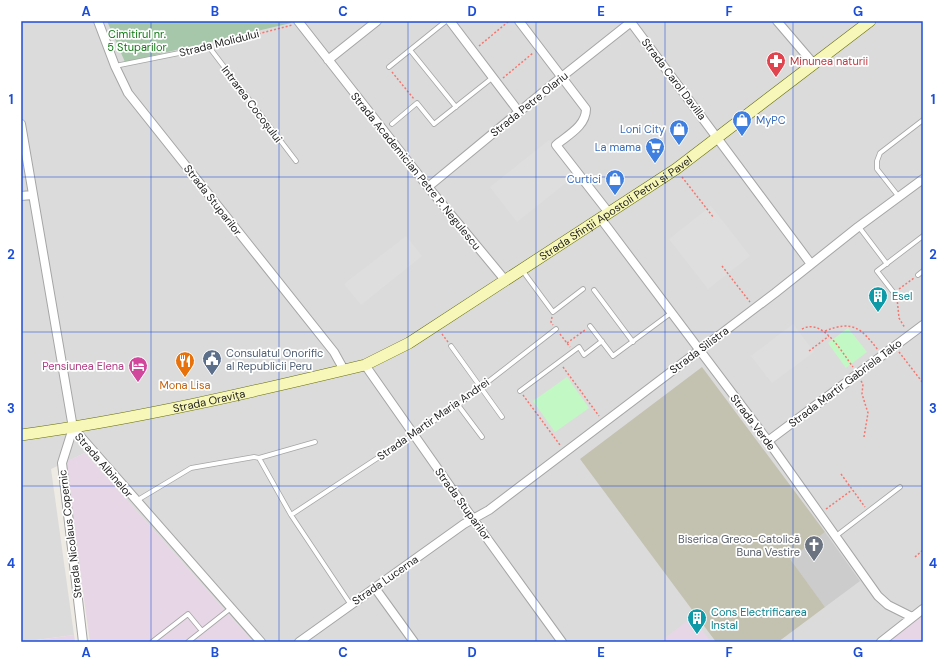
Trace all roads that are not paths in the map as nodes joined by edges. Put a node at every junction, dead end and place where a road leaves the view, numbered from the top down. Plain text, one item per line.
1 (98, 21) edge
2 (378, 21) edge
3 (446, 21) edge
4 (450, 21) edge
5 (519, 21) edge
6 (777, 21) edge
7 (870, 21) edge
8 (299, 22) edge
9 (631, 22) edge
10 (209, 48) joint
11 (410, 50) junction
12 (328, 60) junction
13 (813, 64) junction
14 (115, 66) junction
15 (389, 67) road end
16 (561, 77) junction
17 (494, 80) junction
18 (456, 107) junction
19 (519, 112) junction
20 (923, 120) edge
21 (21, 124) edge
22 (392, 124) dead end
23 (719, 138) junction
24 (296, 161) dead end
25 (923, 179) edge
26 (428, 187) junction
27 (32, 195) junction
28 (21, 196) edge
29 (899, 197) junction
30 (605, 216) junction
31 (858, 227) junction
32 (923, 236) edge
33 (811, 264) junction
34 (887, 264) junction
35 (522, 270) junction
36 (923, 271) edge
37 (918, 274) road end
38 (505, 280) junction
39 (583, 289) dead end
40 (594, 290) dead end
41 (894, 293) road end
42 (671, 313) junction
43 (923, 325) edge
44 (590, 326) road end
45 (556, 328) road end
46 (602, 341) junction
47 (633, 342) junction
48 (451, 346) road end
49 (699, 350) junction
50 (365, 365) junction
51 (344, 370) junction
52 (480, 387) junction
53 (520, 391) road end
54 (458, 405) junction
55 (502, 417) dead end
56 (73, 428) junction
57 (21, 435) edge
58 (414, 435) junction
59 (482, 437) dead end
60 (768, 441) junction
61 (315, 442) dead end
62 (259, 458) junction
63 (900, 487) dead end
64 (136, 502) junction
65 (291, 515) junction
66 (473, 519) junction
67 (836, 537) junction
68 (375, 588) junction
69 (351, 605) junction
70 (231, 608) junction
71 (923, 609) edge
72 (912, 617) junction
73 (202, 631) junction
74 (83, 642) edge
75 (152, 642) edge
76 (188, 642) edge
77 (261, 642) edge
78 (299, 642) edge
79 (414, 642) edge
80 (562, 642) edge
81 (881, 642) edge

1 - 14 street, Strada Stuparilor
2 - 12 street
3 - 11 lane
4 - 17 street
5 - 16 street, Strada Verde
6 - 13 street
7 - 13 main road, Strada Sfinții Apostoli Petru și Pavel
8 - 12 street, Strada Academician Petre P. Negulescu
9 - 16 street, Strada Petre Olariu
9 - 23 street, Strada Carol Davilla
10 - 14 lane, Strada Molidului
10 - 24 lane, Intrarea Cocoșului
11 - 15 lane
11 - 18 lane
12 - 26 street, Strada Academician Petre P. Negulescu
13 - 23 main road, Strada Sfinții Apostoli Petru și Pavel
14 - 51 street, Strada Stuparilor
16 - 19 street, Strada Petre Olariu
16 - 30 street, Strada Verde
17 - 18 lane
17 - 19 street
18 - 22 lane
19 - 26 street, Strada Petre Olariu
20 - 29 lane
21 - 27 street, Strada Albinelor
23 - 30 main road, Strada Sfinții Apostoli Petru și Pavel
23 - 33 street, Strada Carol Davilla
25 - 29 street, Strada Silistra
26 - 38 street, Strada Academician Petre P. Negulescu
27 - 28 street
27 - 56 street, Strada Albinelor
29 - 31 street, Strada Silistra
30 - 35 main road, Strada Sfinții Apostoli Petru și Pavel
30 - 42 street, Strada Verde
31 - 33 street, Strada Silistra
31 - 34 lane
32 - 34 lane
33 - 49 street, Strada Silistra
34 - 41 lane
35 - 38 main road, Strada Sfinții Apostoli Petru și Pavel
35 - 39 lane
36 - 37 lane
38 - 50 main road, Strada Sfinții Apostoli Petru și Pavel
40 - 47 lane
42 - 47 lane
42 - 49 street, Strada Verde
43 - 60 street, Strada Martir Gabriela Tako
44 - 46 lane
45 - 52 lane, Strada Martir Maria Andrei
46 - 47 lane
46 - 53 lane
48 - 52 lane
49 - 60 street, Strada Verde
49 - 66 street, Strada Silistra
50 - 51 main road, Strada Sfinții Apostoli Petru și Pavel
50 - 58 street, Strada Stuparilor
51 - 56 main road, Strada Oravița
52 - 54 lane, Strada Martir Maria Andrei
52 - 55 lane
54 - 58 lane, Strada Martir Maria Andrei
54 - 59 lane
56 - 57 main road, Strada Oravița
56 - 64 street, Strada Albinelor
56 - 74 street, Strada Nicolaus Copernic
58 - 65 lane, Strada Martir Maria Andrei
58 - 66 street, Strada Stuparilor
60 - 67 street, Strada Verde
61 - 62 lane
62 - 64 lane
62 - 65 lane
63 - 67 lane
64 - 70 street, Strada Albinelor
65 - 69 lane
66 - 68 street, Strada Lucerna
66 - 80 street, Strada Stuparilor
67 - 72 street, Strada Verde
68 - 69 street, Strada Lucerna
68 - 79 street
69 - 78 street, Strada Lucerna
70 - 73 lane
70 - 77 street, Strada Albinelor
71 - 72 street
72 - 81 street
73 - 75 lane
73 - 76 lane

